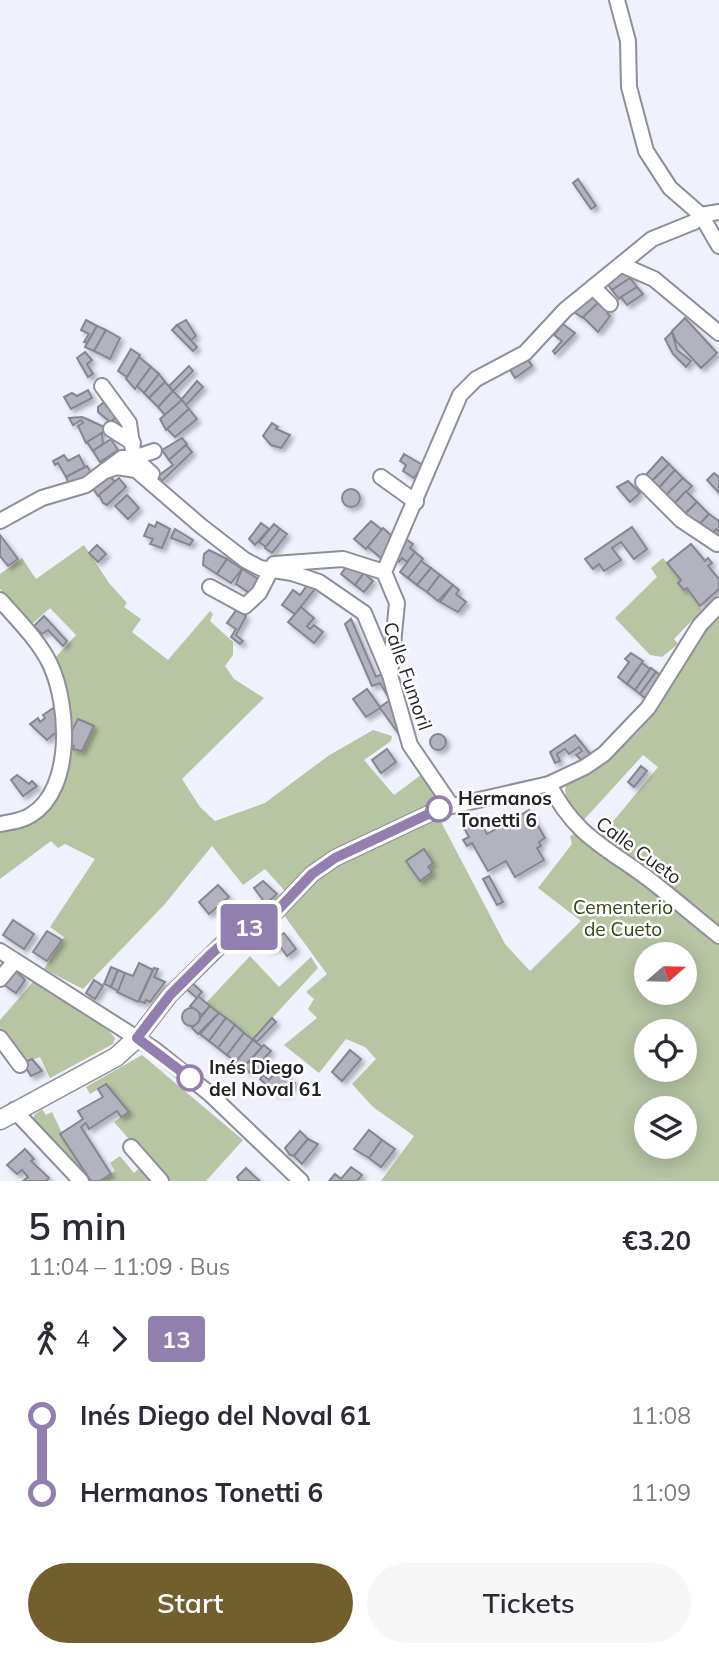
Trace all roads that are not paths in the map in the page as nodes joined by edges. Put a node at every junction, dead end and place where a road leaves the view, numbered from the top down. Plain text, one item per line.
1 (617, 0) edge
2 (719, 212) edge
3 (701, 215) junction
4 (719, 246) edge
5 (622, 265) junction
6 (593, 287) junction
7 (610, 304) dead end
8 (716, 324) edge
9 (102, 386) dead end
10 (111, 429) dead end
11 (134, 450) junction
12 (154, 452) dead end
13 (105, 471) junction
14 (381, 477) dead end
15 (643, 482) dead end
16 (416, 502) junction
17 (179, 508) junction
18 (0, 521) edge
19 (718, 545) edge
20 (269, 570) junction
21 (383, 572) junction
22 (210, 587) dead end
23 (0, 600) edge
24 (719, 605) edge
25 (390, 675) junction
26 (549, 784) junction
27 (451, 806) junction
28 (0, 824) edge
29 (719, 936) edge
30 (0, 951) edge
31 (15, 961) junction
32 (0, 979) edge
33 (0, 1038) edge
34 (137, 1038) junction
35 (20, 1065) dead end
36 (7, 1115) edge
37 (131, 1147) dead end
38 (81, 1181) edge
39 (161, 1181) edge
40 (301, 1181) edge

1 - 3 street
2 - 3 street
3 - 4 street
3 - 5 street
5 - 6 street
5 - 8 street
6 - 7 street
6 - 16 street
9 - 11 street, Calle Fumoril
10 - 11 street, Calle Fumoril
11 - 12 street
11 - 13 street
11 - 17 street, Calle Fumoril
13 - 17 street, Calle Fumoril
13 - 18 street
14 - 16 street
15 - 19 street
16 - 21 street
17 - 20 street, Calle Fumoril
20 - 21 street
20 - 22 street
20 - 25 street, Calle Fumoril
21 - 25 street
23 - 28 street
24 - 26 street
25 - 27 street, Calle Fumoril
26 - 27 street
26 - 29 street, Calle Cueto
27 - 34 street
30 - 31 street
31 - 32 street
31 - 34 street
33 - 35 street
34 - 36 main road
34 - 40 street
36 - 38 street
37 - 39 street

